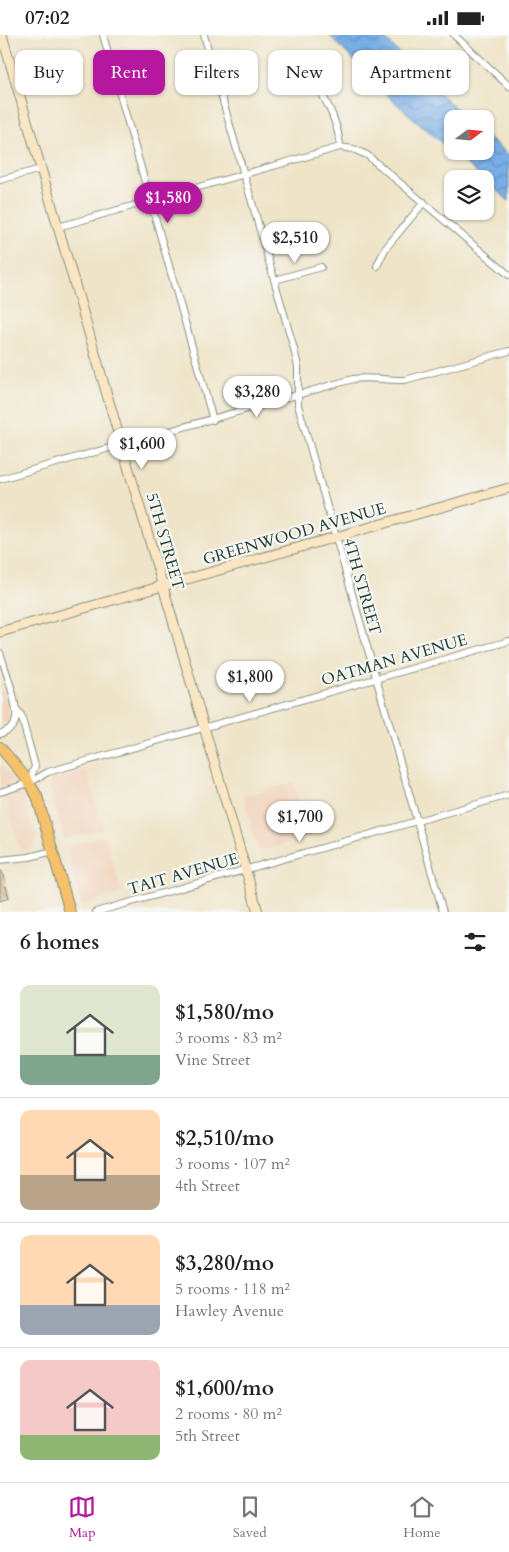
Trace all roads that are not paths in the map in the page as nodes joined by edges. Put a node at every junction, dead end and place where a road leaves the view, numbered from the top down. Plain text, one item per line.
1 (2, 35) edge
2 (103, 35) edge
3 (204, 35) edge
4 (454, 35) edge
5 (509, 86) edge
6 (323, 96) dead end
7 (340, 147) junction
8 (41, 169) junction
9 (244, 174) junction
10 (0, 180) edge
11 (151, 201) junction
12 (424, 202) junction
13 (58, 227) junction
14 (321, 267) dead end
15 (377, 267) dead end
16 (509, 275) edge
17 (275, 280) junction
18 (509, 351) edge
19 (297, 396) junction
20 (213, 419) junction
21 (121, 445) junction
22 (1, 477) edge
23 (509, 488) edge
24 (334, 537) junction
25 (164, 586) junction
26 (0, 631) edge
27 (509, 641) edge
28 (0, 653) edge
29 (376, 678) junction
30 (16, 709) junction
31 (205, 727) junction
32 (0, 734) edge
33 (0, 747) edge
34 (29, 783) junction
35 (0, 792) edge
36 (509, 795) edge
37 (416, 821) junction
38 (53, 851) junction
39 (0, 860) edge
40 (246, 870) junction
41 (70, 912) edge
42 (96, 912) edge
43 (258, 912) edge
44 (443, 912) edge

1 - 8 street, 5TH STREET
2 - 11 street
3 - 9 street, 4TH STREET
4 - 5 street
6 - 7 street
7 - 9 street
7 - 12 street
8 - 10 street
8 - 13 street, 5TH STREET
9 - 11 street
9 - 17 street, 4TH STREET
11 - 13 street
11 - 20 street
12 - 15 street
12 - 16 street
13 - 21 street, 5TH STREET
14 - 17 street
17 - 19 street, 4TH STREET
18 - 19 street
19 - 20 street
19 - 24 street, 4TH STREET
20 - 21 street
21 - 22 street
21 - 25 street, 5TH STREET
23 - 24 street, GREENWOOD AVENUE
24 - 25 street, GREENWOOD AVENUE
24 - 29 street, 4TH STREET
25 - 26 street, GREENWOOD AVENUE
25 - 31 street, 5TH STREET
27 - 29 street, OATMAN AVENUE
28 - 30 street
29 - 31 street, OATMAN AVENUE
29 - 37 street, 4TH STREET
30 - 32 street
30 - 34 street
31 - 34 street, OATMAN AVENUE
31 - 40 street, 5TH STREET
33 - 34 main road
34 - 35 street, OATMAN AVENUE
34 - 38 main road
36 - 37 street, TAIT AVENUE
37 - 40 street, TAIT AVENUE
37 - 44 street, 4TH STREET
38 - 39 street
38 - 41 main road
40 - 42 street, TAIT AVENUE
40 - 43 street, 5TH STREET

